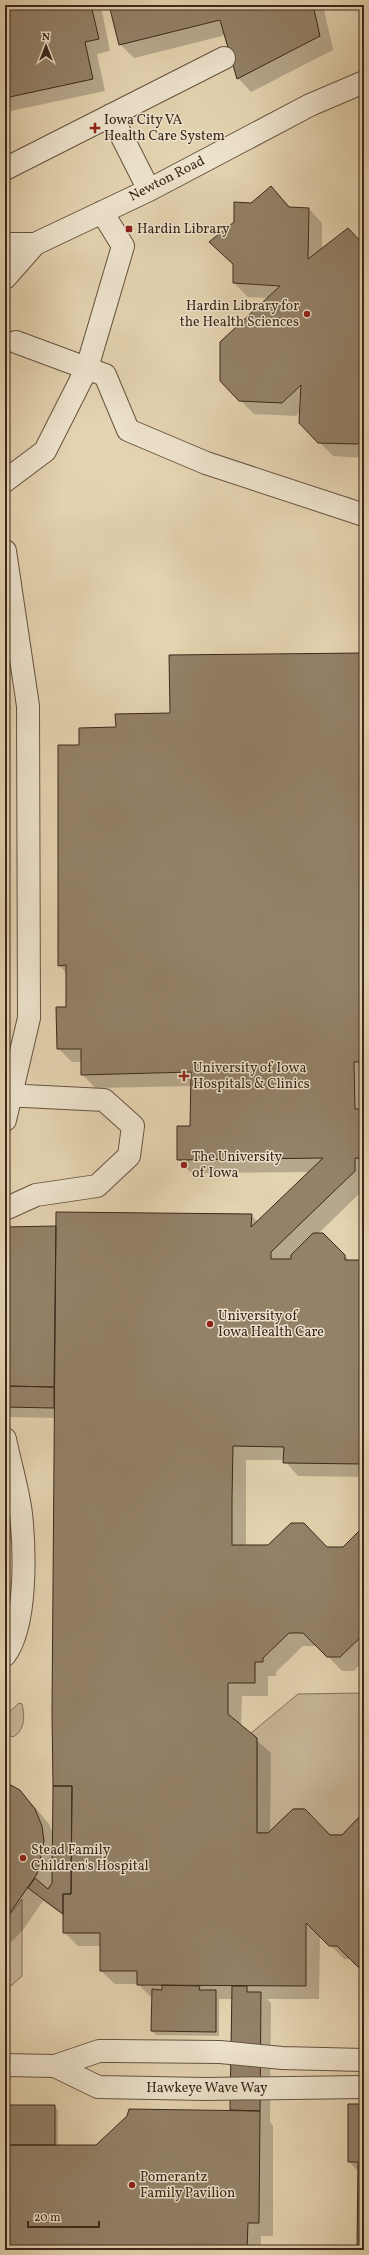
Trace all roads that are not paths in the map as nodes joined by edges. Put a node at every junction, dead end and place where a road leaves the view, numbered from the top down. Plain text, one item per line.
1 (224, 58) dead end
2 (364, 82) edge
3 (111, 115) junction
4 (5, 169) edge
5 (149, 190) junction
6 (102, 212) junction
7 (5, 244) edge
8 (34, 244) junction
9 (5, 278) edge
10 (16, 342) dead end
11 (87, 368) junction
12 (5, 481) edge
13 (364, 515) edge
14 (5, 551) edge
15 (8, 1095) edge
16 (5, 1120) edge
17 (5, 1209) edge
18 (5, 1439) edge
19 (5, 1655) edge
20 (364, 2060) edge
21 (5, 2065) edge
22 (55, 2066) junction
23 (364, 2087) edge

1 - 3 street
2 - 5 street, Newton Road
3 - 4 street
3 - 5 street
5 - 6 street, Newton Road
6 - 8 street, Newton Road
6 - 11 street
7 - 8 street, Newton Road
8 - 9 street, Newton Road
10 - 11 street
11 - 12 street
11 - 13 street
14 - 15 street
15 - 16 street
15 - 17 street
18 - 19 street
20 - 22 street, Hawkeye Wave Way
21 - 22 street, Hawkeye Wave Way
22 - 23 street, Hawkeye Wave Way

